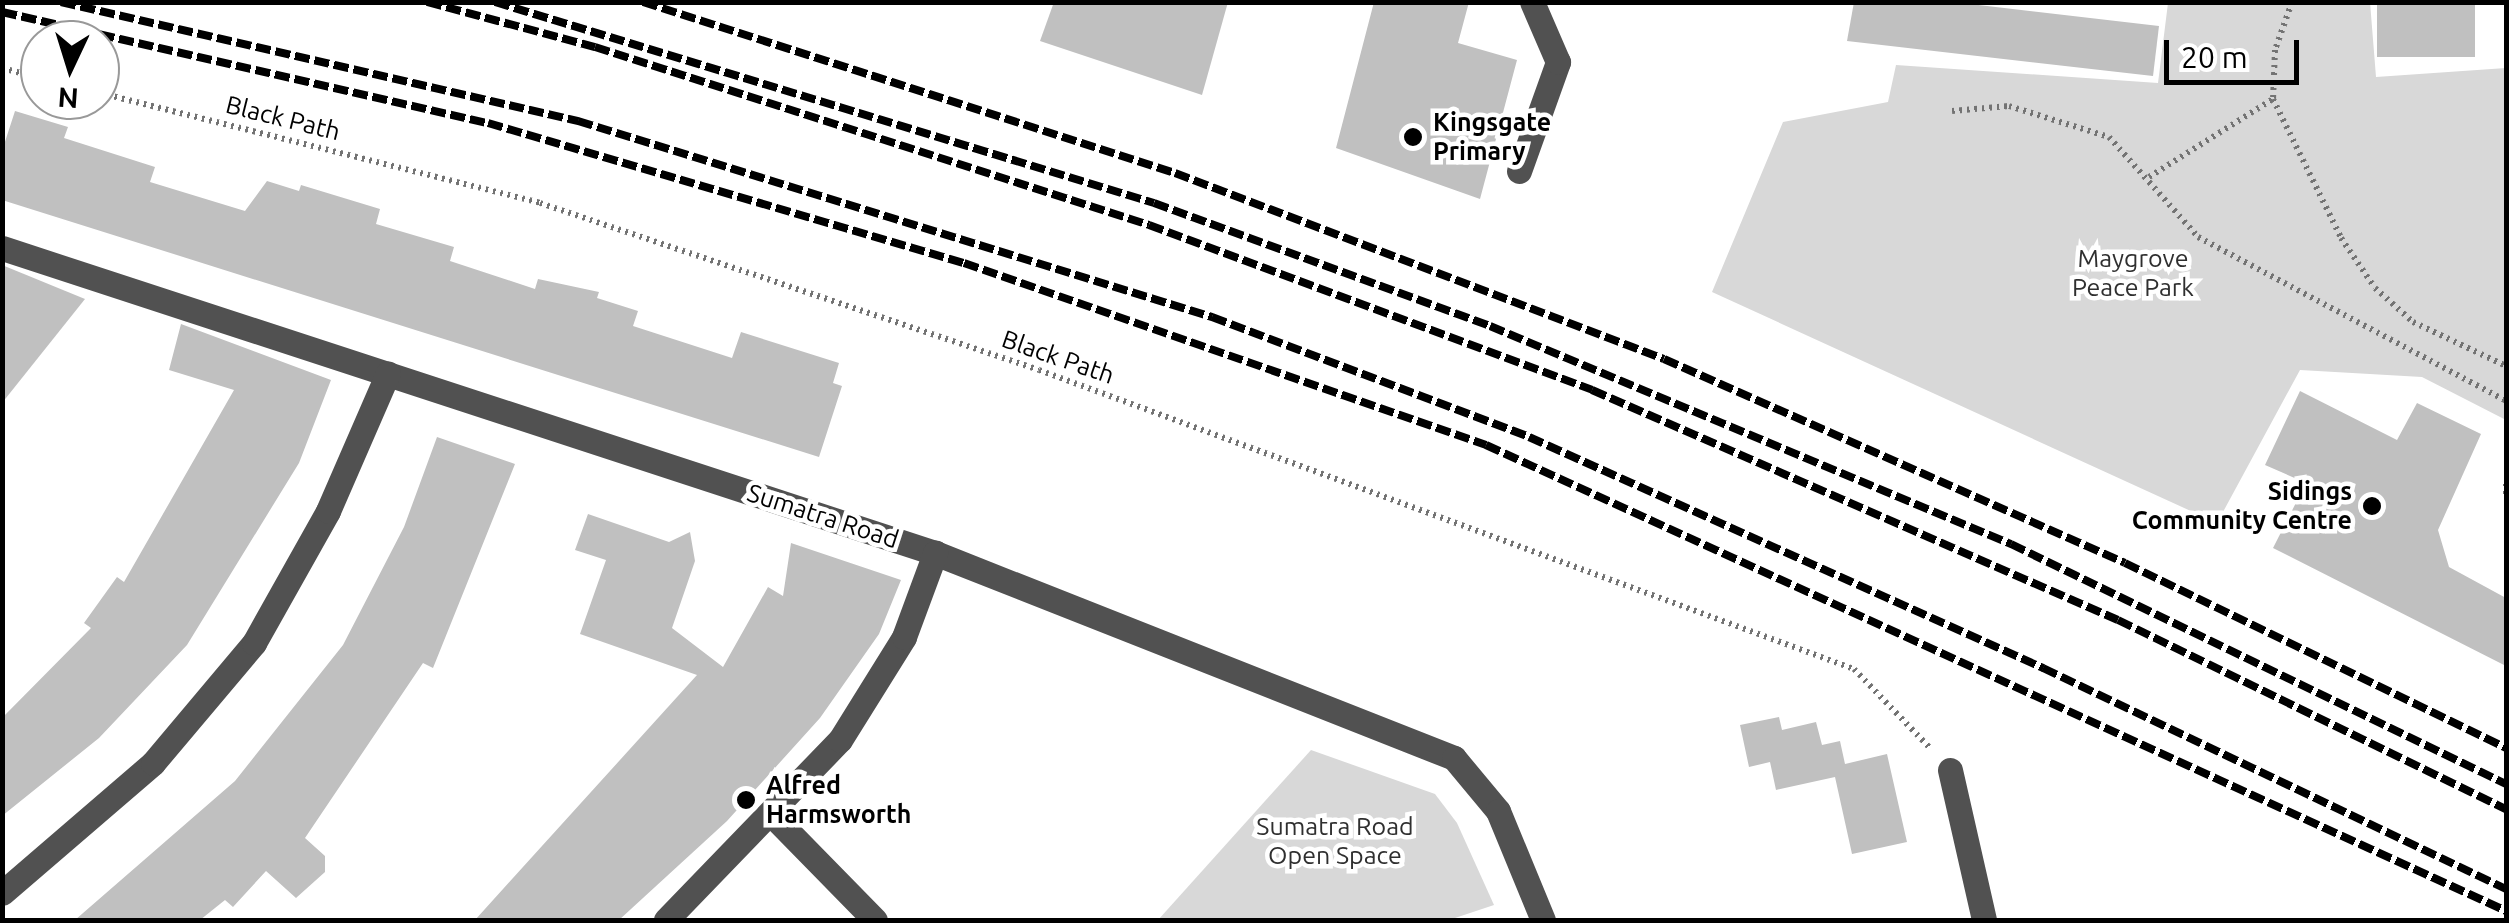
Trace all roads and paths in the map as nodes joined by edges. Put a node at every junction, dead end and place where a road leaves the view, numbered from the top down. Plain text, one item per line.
1 (1532, 2) edge
2 (2292, 2) edge
3 (120, 97) edge
4 (2273, 99) junction
5 (1952, 111) dead end
6 (1518, 171) dead end
7 (2149, 177) junction
8 (2, 248) edge
9 (2506, 366) edge
10 (388, 373) junction
11 (2506, 400) edge
12 (2506, 484) edge
13 (2506, 494) edge
14 (935, 553) junction
15 (1950, 770) joint
16 (772, 815) junction
17 (2, 894) edge
18 (666, 920) edge
19 (874, 920) edge
20 (1543, 920) edge
21 (1984, 920) edge

1 - 6 street
2 - 4 path
3 - 15 path, Black Path
4 - 7 path
4 - 9 path
5 - 7 path
7 - 11 path
8 - 10 street, Sumatra Road
10 - 14 street, Sumatra Road
10 - 17 street
12 - 13 path
14 - 16 street
14 - 20 street, Sumatra Road
15 - 21 street
16 - 18 street
16 - 19 street

